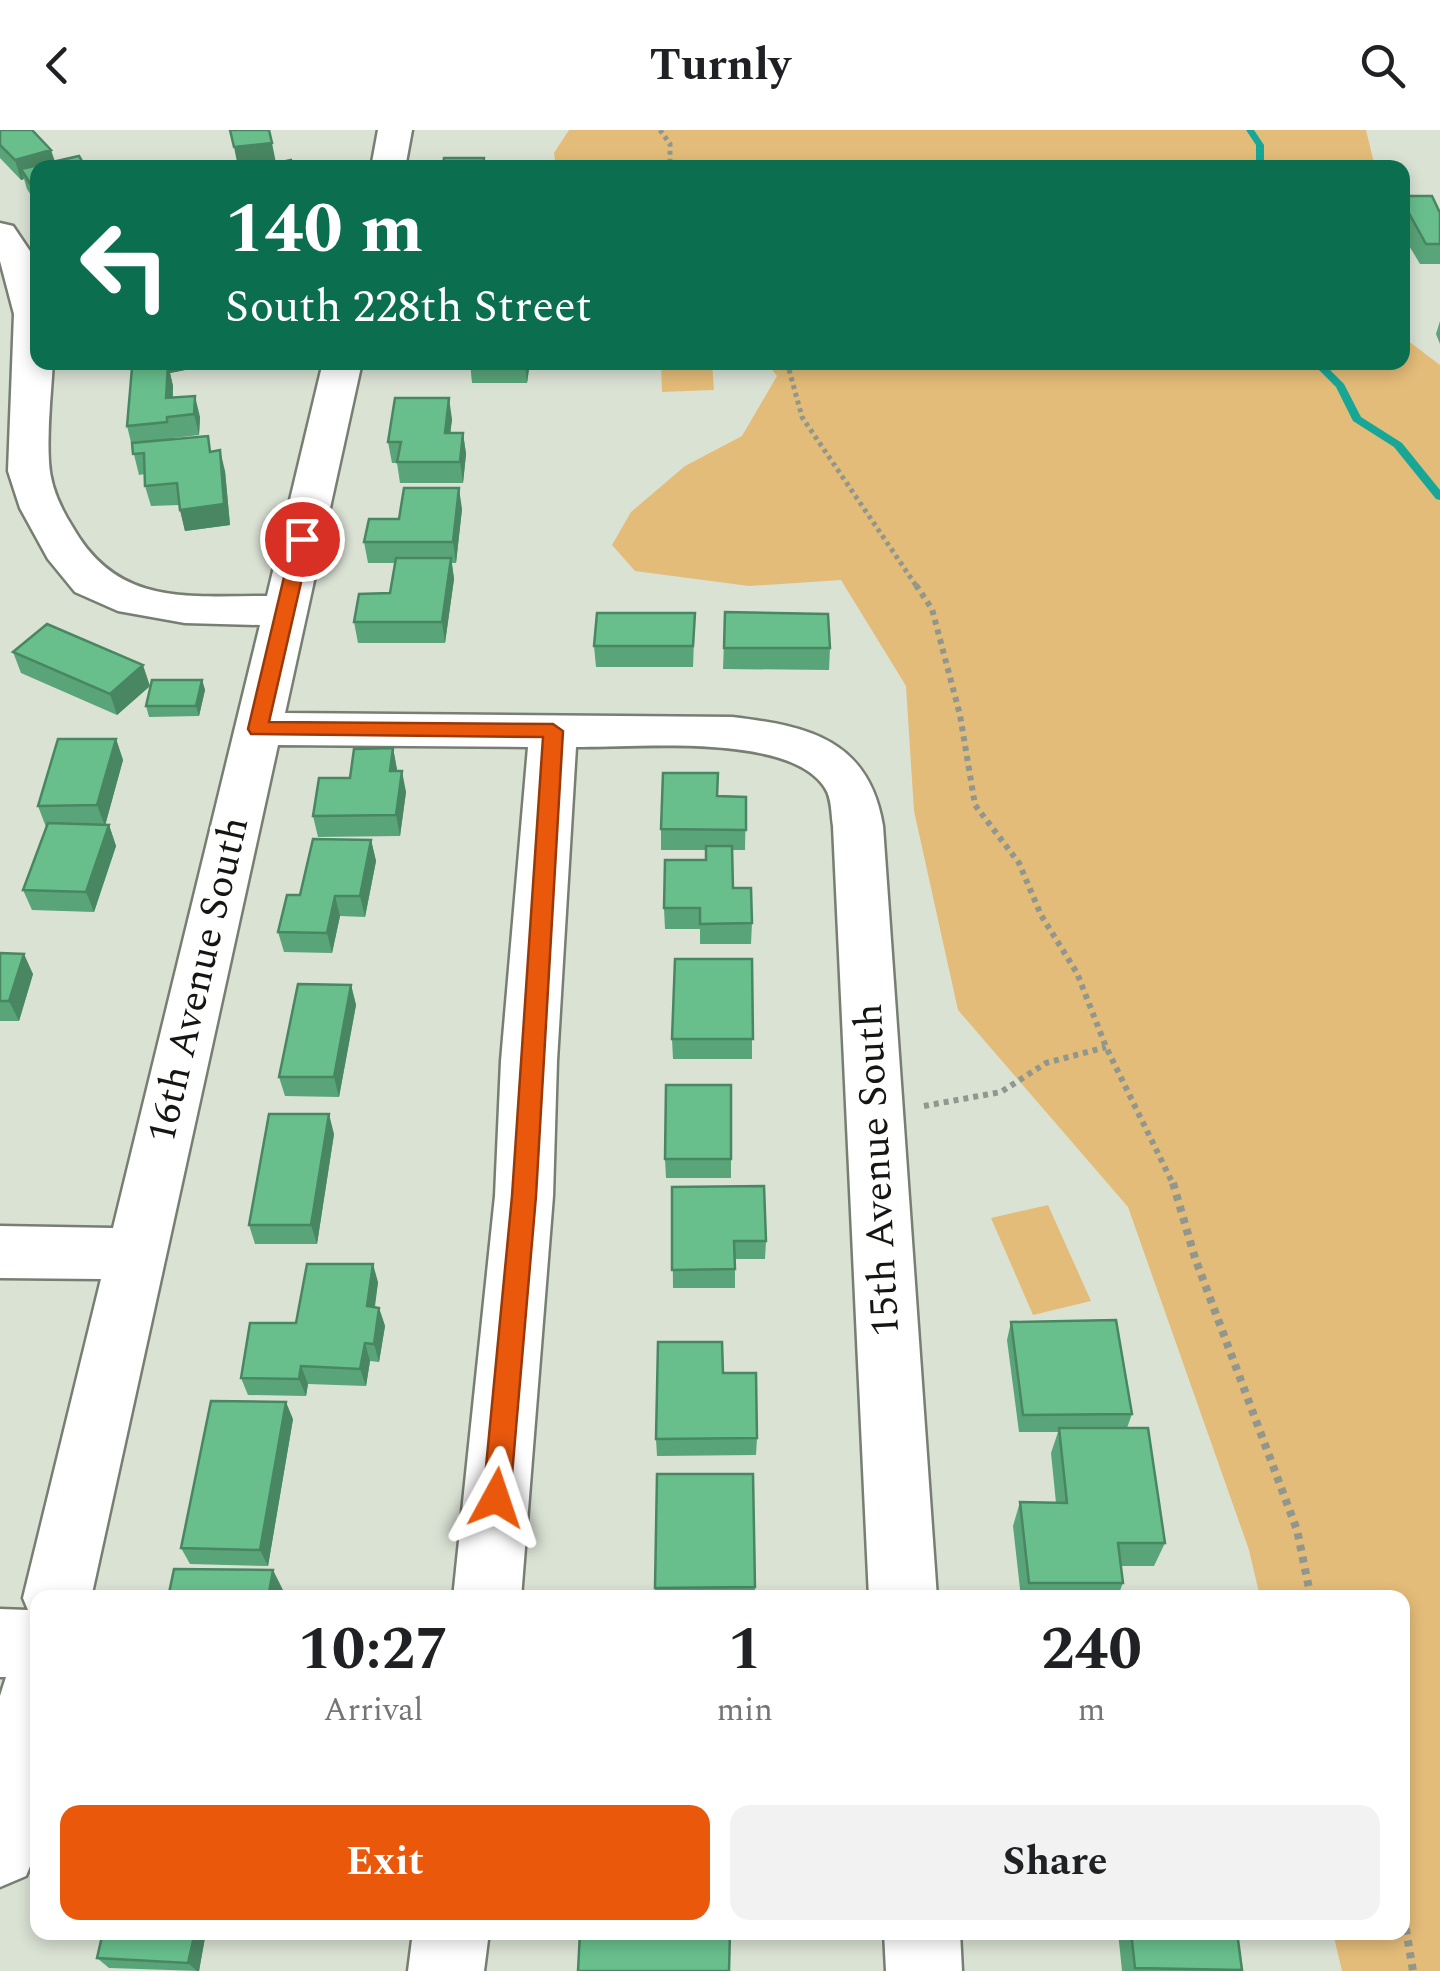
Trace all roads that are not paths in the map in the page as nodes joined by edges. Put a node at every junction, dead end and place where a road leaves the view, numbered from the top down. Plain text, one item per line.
1 (395, 130) edge
2 (389, 160) edge
3 (0, 234) edge
4 (30, 291) edge
5 (32, 370) edge
6 (341, 370) edge
7 (286, 610) junction
8 (258, 729) junction
9 (553, 731) junction
10 (0, 1252) edge
11 (134, 1254) junction
12 (59, 1590) edge
13 (488, 1590) edge
14 (903, 1590) edge
15 (0, 1644) edge
16 (30, 1644) edge
17 (30, 1719) edge
18 (0, 1850) edge
19 (449, 1940) edge
20 (922, 1940) edge
21 (446, 1971) edge
22 (924, 1971) edge

1 - 2 street
3 - 4 street
5 - 7 street
6 - 7 street, 16th Avenue South
7 - 8 street, 16th Avenue South
8 - 9 street
8 - 11 street, 16th Avenue South
9 - 13 street
9 - 14 street, 15th Avenue South
10 - 11 street
11 - 12 street, 16th Avenue South
15 - 16 street
17 - 18 street
19 - 21 street
20 - 22 street

